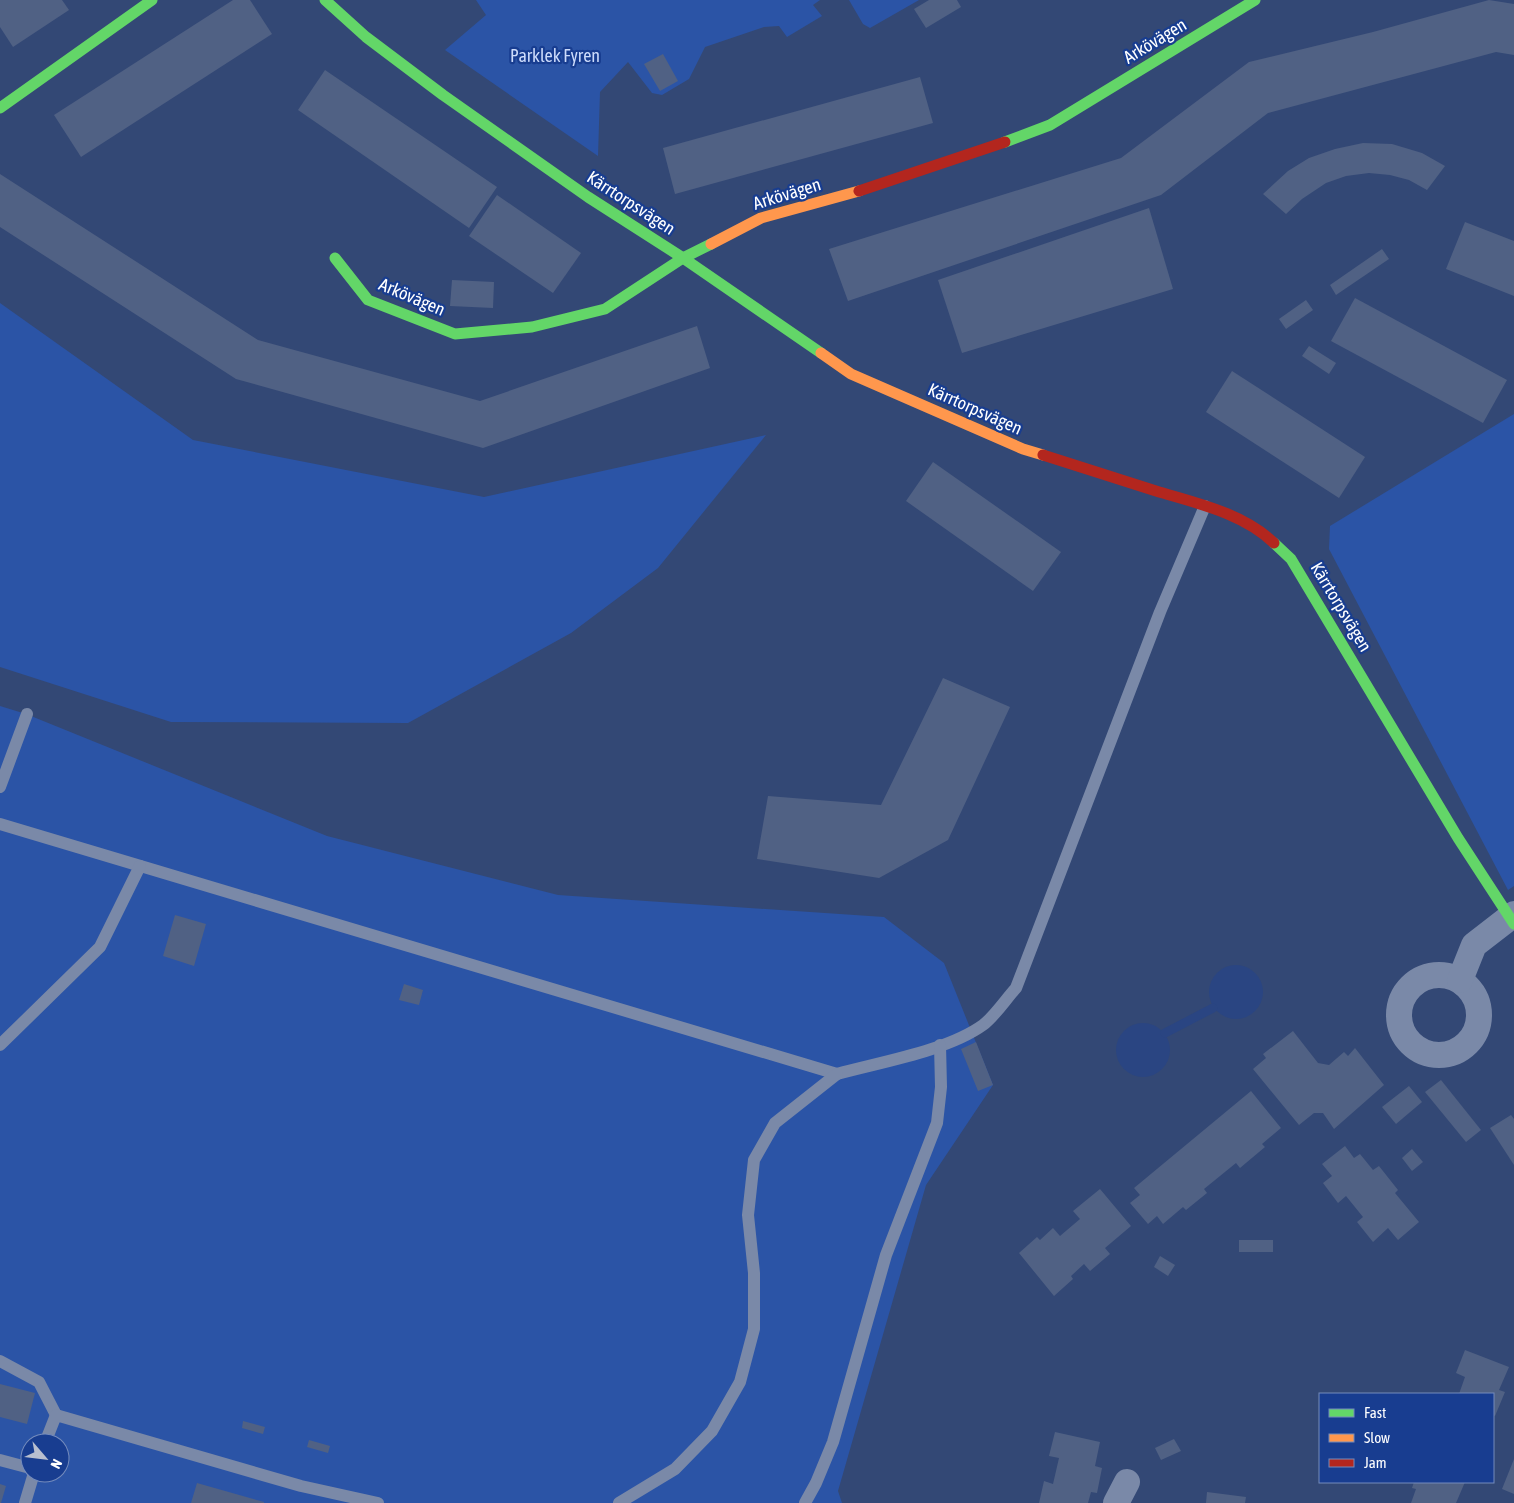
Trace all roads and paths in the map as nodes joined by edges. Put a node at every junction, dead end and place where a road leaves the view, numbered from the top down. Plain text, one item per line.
1 (325, 0) edge
2 (1256, 0) edge
3 (148, 1) edge
4 (0, 108) edge
5 (335, 258) dead end
6 (683, 258) junction
7 (1205, 506) junction
8 (26, 714) dead end
9 (0, 788) edge
10 (0, 824) edge
11 (140, 866) junction
12 (1513, 919) edge
13 (1460, 980) dead end
14 (940, 1045) junction
15 (0, 1046) edge
16 (837, 1074) junction
17 (0, 1361) edge
18 (56, 1415) junction
19 (49, 1433) edge
20 (0, 1460) edge
21 (20, 1465) edge
22 (31, 1483) edge
23 (25, 1503) edge
24 (378, 1503) edge
25 (619, 1503) edge
26 (805, 1503) edge

1 - 6 street, Kärrtorpsvägen
2 - 6 street, Arkövägen
3 - 4 street
5 - 6 street, Arkövägen
6 - 7 street, Kärrtorpsvägen
7 - 12 street, Kärrtorpsvägen
7 - 14 lane
8 - 9 lane
10 - 11 lane
11 - 15 lane
11 - 16 lane
12 - 13 street
14 - 16 lane
14 - 26 lane
16 - 25 lane
17 - 18 lane
18 - 19 lane
18 - 24 lane
20 - 21 lane
22 - 23 lane

